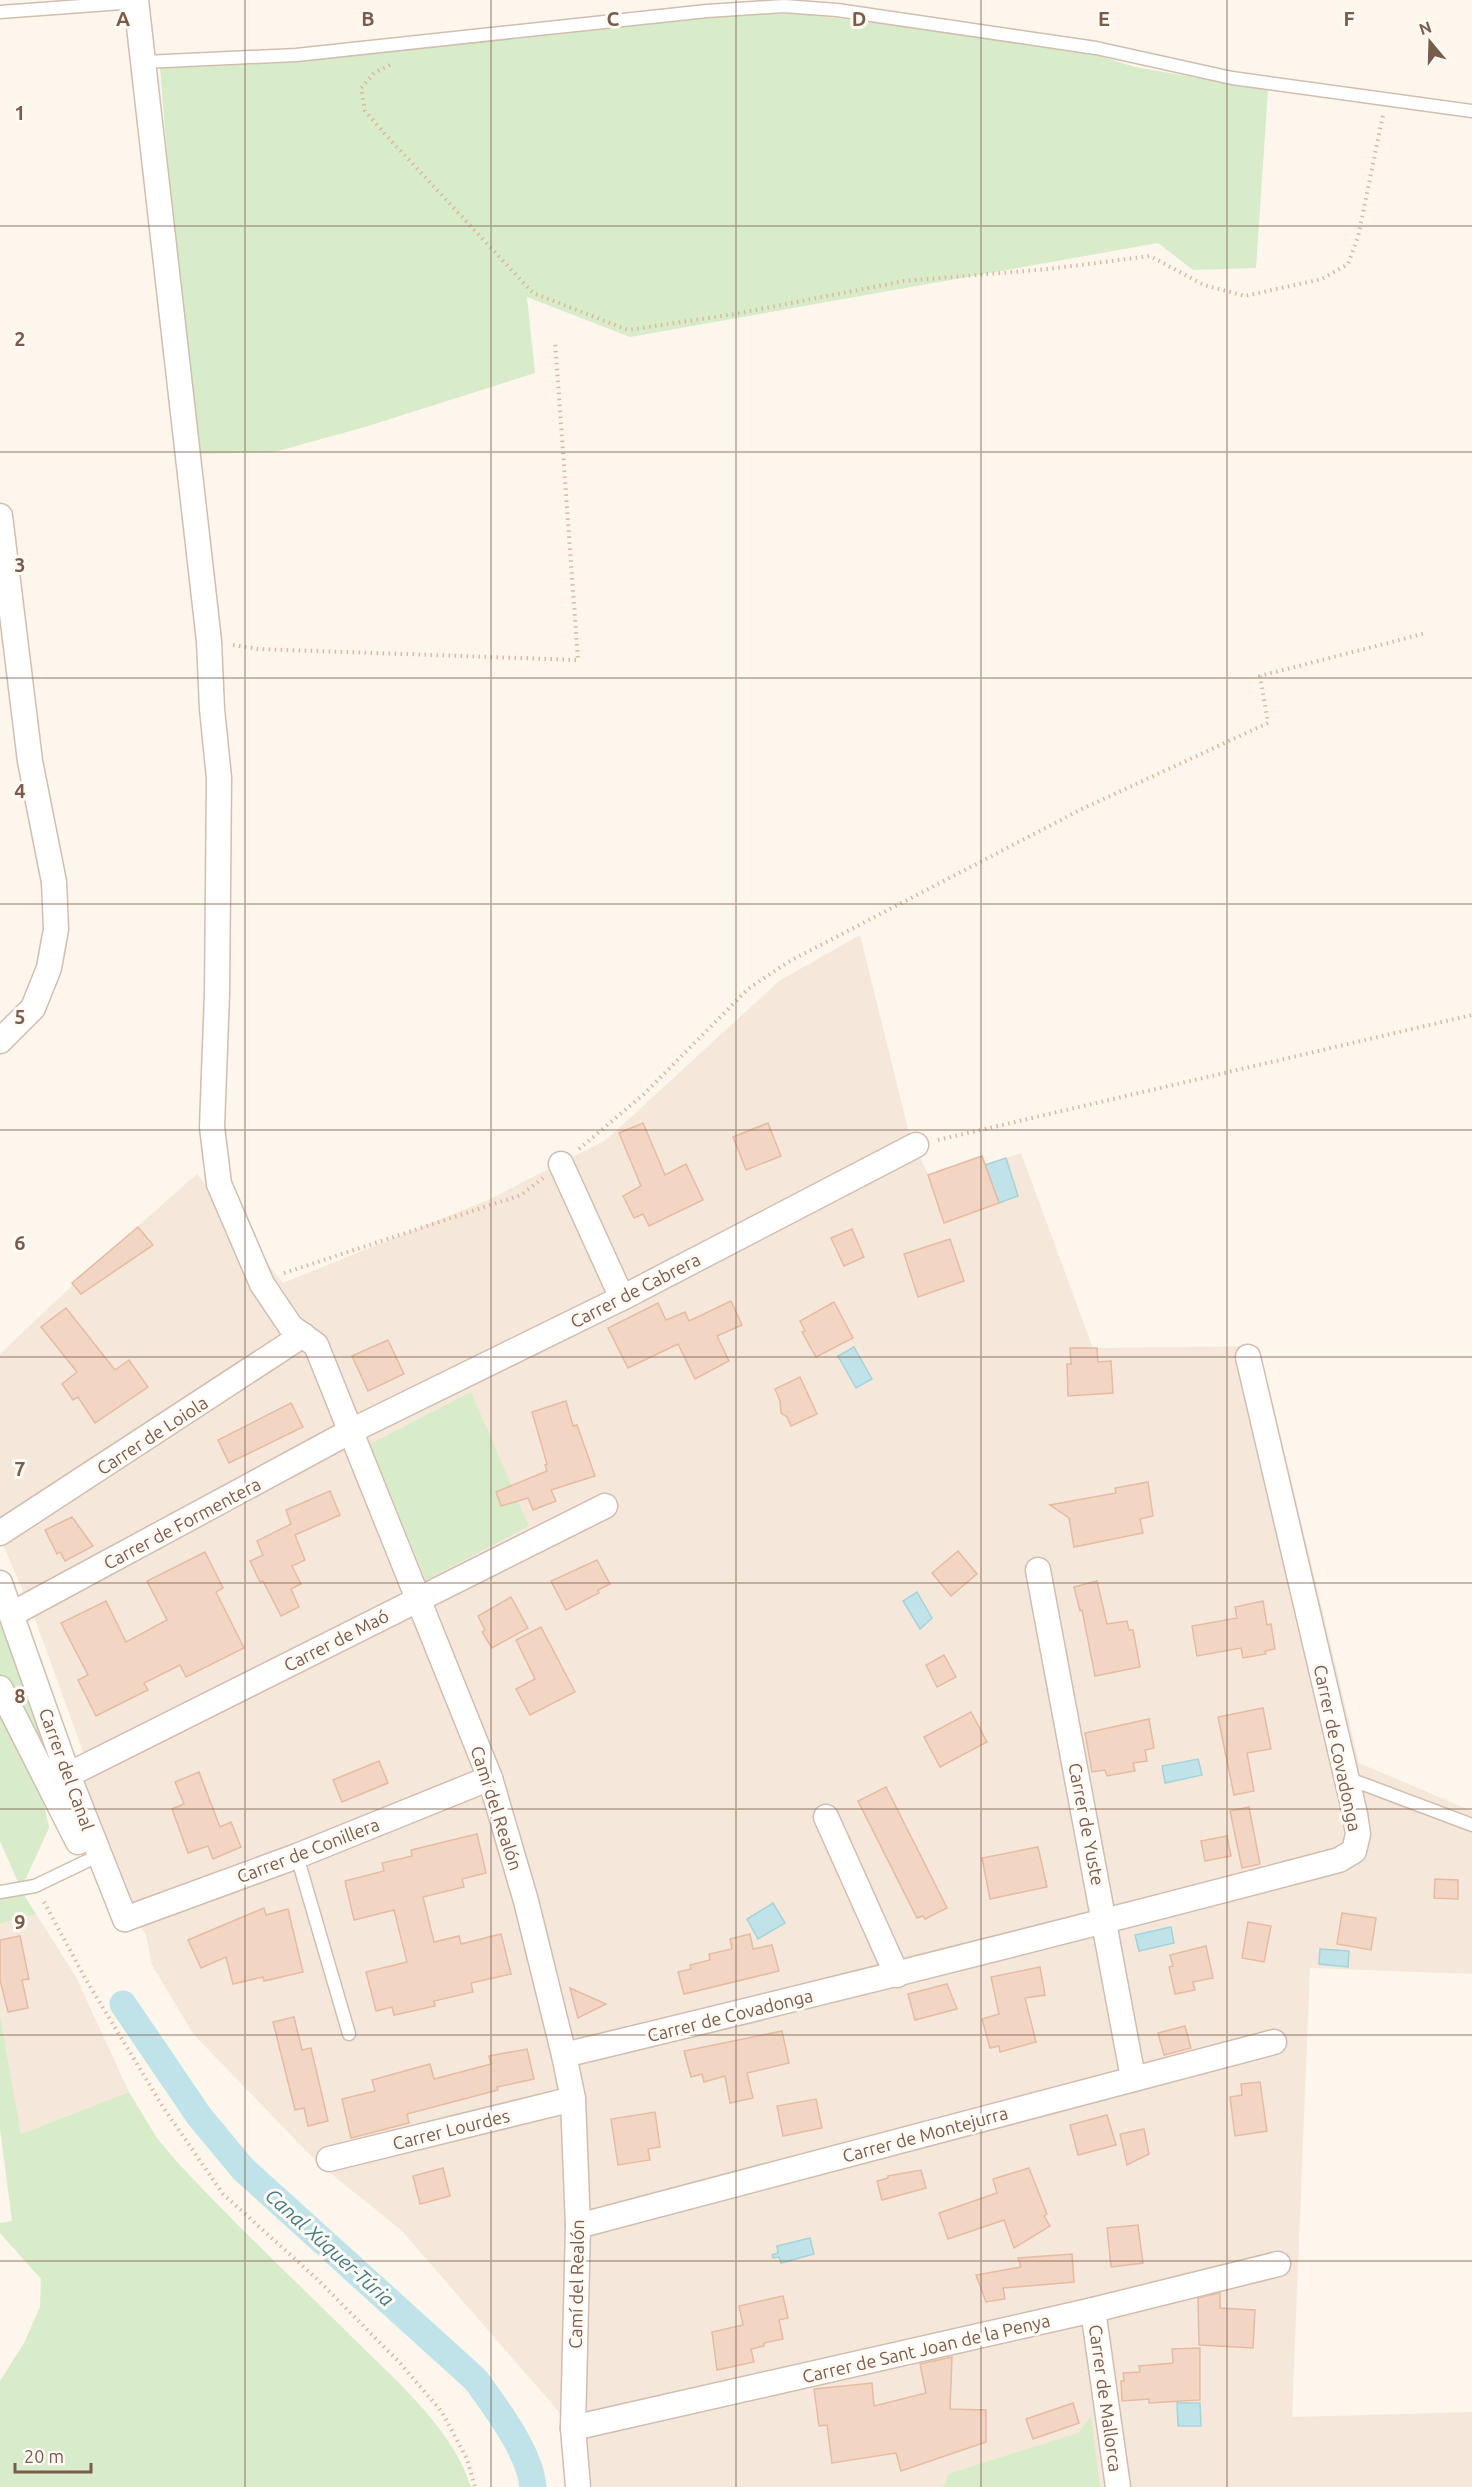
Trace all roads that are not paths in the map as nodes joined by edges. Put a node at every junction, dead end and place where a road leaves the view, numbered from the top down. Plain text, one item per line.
1 (136, 1) edge
2 (0, 12) edge
3 (144, 62) junction
4 (1472, 111) edge
5 (0, 516) edge
6 (0, 1041) edge
7 (916, 1145) road end
8 (561, 1164) road end
9 (622, 1298) junction
10 (303, 1335) junction
11 (1248, 1358) dead end
12 (351, 1431) junction
13 (605, 1506) dead end
14 (0, 1533) edge
15 (1038, 1570) dead end
16 (0, 1583) edge
17 (417, 1600) junction
18 (12, 1614) junction
19 (0, 1688) edge
20 (68, 1775) junction
21 (490, 1778) junction
22 (1347, 1778) junction
23 (826, 1817) dead end
24 (1472, 1825) edge
25 (297, 1856) junction
26 (87, 1861) junction
27 (0, 1892) edge
28 (125, 1919) junction
29 (1105, 1921) junction
30 (897, 1975) junction
31 (349, 2034) dead end
32 (1274, 2042) dead end
33 (564, 2055) junction
34 (1133, 2078) junction
35 (573, 2099) junction
36 (329, 2159) dead end
37 (578, 2226) junction
38 (1278, 2264) dead end
39 (1093, 2310) junction
40 (573, 2428) junction
41 (578, 2487) edge
42 (1118, 2487) edge

1 - 2 lane
1 - 3 street, Camí del Realón
3 - 4 lane
3 - 10 street, Camí del Realón
5 - 6 street
7 - 9 street, Carrer de Cabrera
8 - 9 street
9 - 12 street, Carrer de Cabrera
10 - 12 street, Camí del Realón
10 - 14 street, Carrer de Loiola
11 - 22 street, Carrer de Covadonga
12 - 17 street, Camí del Realón
12 - 18 street, Carrer de Formentera
13 - 17 street, Carrer de Maó
15 - 29 street, Carrer de Yuste
16 - 18 street, Carrer del Canal
17 - 20 street, Carrer de Maó
17 - 21 street, Camí del Realón
18 - 20 street, Carrer del Canal
19 - 26 street
20 - 28 street, Carrer del Canal
21 - 25 street, Carrer de Conillera
21 - 33 street, Camí del Realón
22 - 24 lane
22 - 29 street, Carrer de Covadonga
23 - 30 street
25 - 28 street, Carrer de Conillera
25 - 31 lane
26 - 27 lane
26 - 28 street
29 - 30 street, Carrer de Covadonga
29 - 34 street, Carrer de Yuste
30 - 33 street, Carrer de Covadonga
32 - 34 street, Carrer de Montejurra
33 - 35 street, Camí del Realón
34 - 37 street, Carrer de Montejurra
35 - 36 street, Carrer Lourdes
35 - 37 street, Camí del Realón
37 - 40 street, Camí del Realón
38 - 39 street, Carrer de Sant Joan de la Penya
39 - 40 street, Carrer de Sant Joan de la Penya
39 - 42 street, Carrer de Mallorca
40 - 41 street, Camí del Realón

